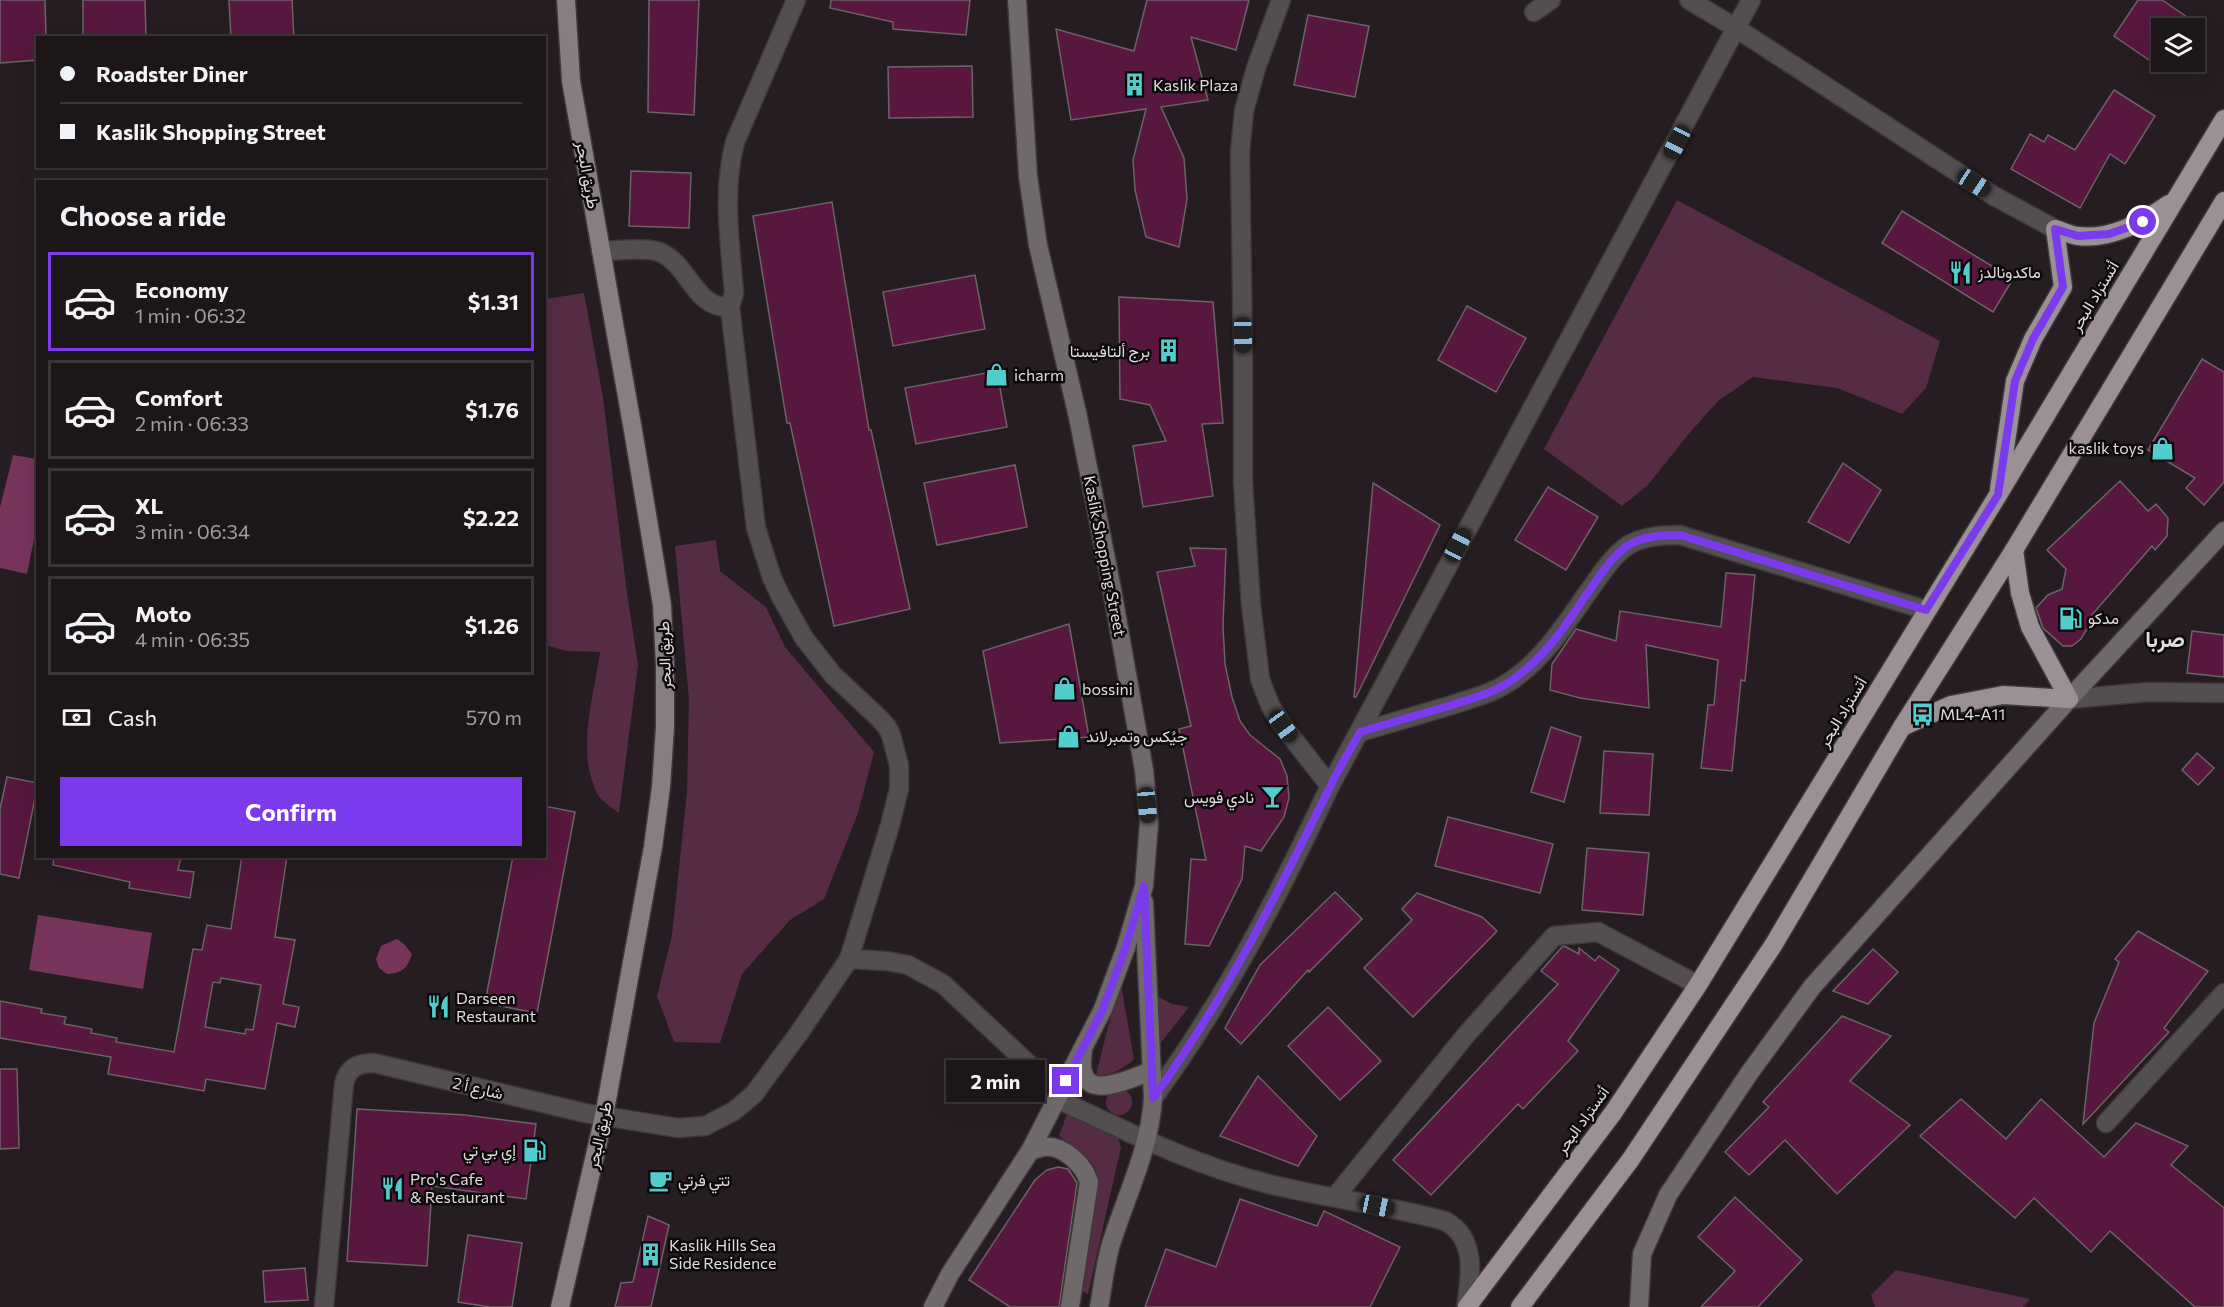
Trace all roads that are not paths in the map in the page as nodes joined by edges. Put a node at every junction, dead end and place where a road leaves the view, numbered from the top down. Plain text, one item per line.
1 (566, 0) edge
2 (796, 0) edge
3 (1017, 0) edge
4 (1281, 0) edge
5 (1551, 0) edge
6 (1689, 0) edge
7 (1751, 0) edge
8 (1534, 12) dead end
9 (1736, 28) junction
10 (2224, 119) edge
11 (2173, 201) junction
12 (2224, 201) edge
13 (2055, 229) junction
14 (601, 251) junction
15 (730, 307) junction
16 (1998, 495) junction
17 (2224, 531) edge
18 (2014, 550) junction
19 (1926, 610) junction
20 (2224, 693) edge
21 (2068, 699) junction
22 (1902, 727) junction
23 (1360, 732) junction
24 (1330, 786) junction
25 (1144, 886) junction
26 (849, 959) junction
27 (1698, 985) junction
28 (2224, 993) edge
29 (1084, 1045) junction
30 (1036, 1071) dead end
31 (1151, 1071) junction
32 (1153, 1098) junction
33 (1057, 1100) junction
34 (604, 1116) junction
35 (2106, 1123) dead end
36 (1146, 1140) junction
37 (1030, 1151) junction
38 (1335, 1197) junction
39 (324, 1307) edge
40 (560, 1307) edge
41 (933, 1307) edge
42 (1070, 1307) edge
43 (1099, 1307) edge
44 (1466, 1307) edge
45 (1520, 1307) edge
46 (1639, 1307) edge

1 - 14 main road, طريق البحر
2 - 15 street, شارع أ 2
3 - 25 main road, Kaslik Shopping Street
4 - 24 street
5 - 8 street
6 - 9 street
7 - 9 street
9 - 13 street
9 - 23 street
10 - 11 highway, أتستراد البحر
11 - 13 highway
11 - 16 highway, أتستراد البحر
12 - 18 highway
13 - 16 highway
14 - 15 street
14 - 34 main road, طريق البحر
15 - 26 street, شارع أ 2
16 - 19 highway, أتستراد البحر
17 - 21 main road
18 - 21 highway
18 - 22 highway
19 - 23 street
19 - 27 highway, أتستراد البحر
20 - 21 street
21 - 22 highway
21 - 46 main road
22 - 45 highway
23 - 24 street
24 - 32 street
25 - 29 main road, Kaslik Shopping Street
25 - 31 main road
26 - 30 street
26 - 34 street, شارع أ 2
27 - 38 street
27 - 44 highway, أتستراد البحر
28 - 35 street
29 - 31 main road
29 - 33 main road, Kaslik Shopping Street
31 - 32 main road
32 - 36 main road
33 - 36 street
33 - 37 main road, Kaslik Shopping Street
34 - 39 street, شارع أ 2
34 - 40 main road, طريق البحر
36 - 38 street
36 - 43 main road
37 - 41 main road, Kaslik Shopping Street
37 - 42 main road
38 - 44 street

